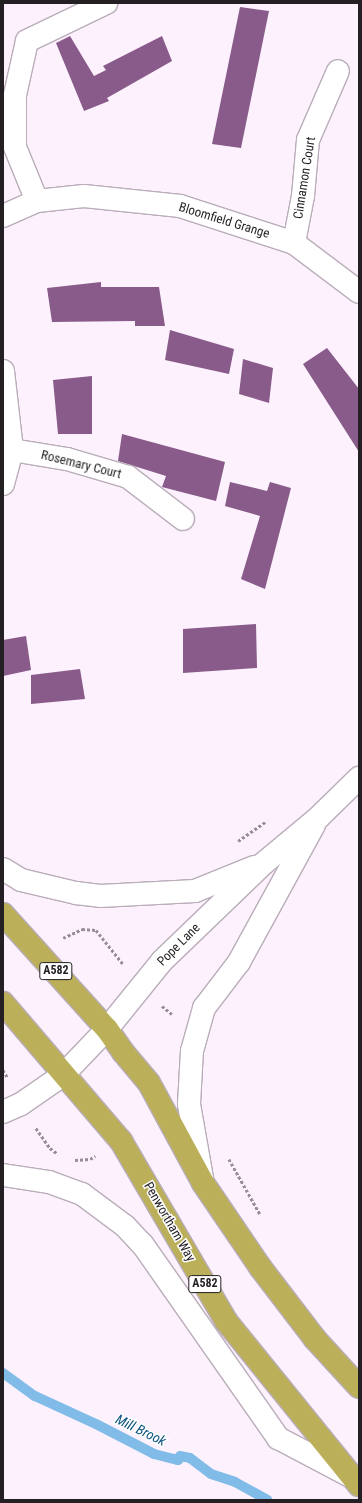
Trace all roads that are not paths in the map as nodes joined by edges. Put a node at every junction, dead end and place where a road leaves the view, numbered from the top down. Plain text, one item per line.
1 (106, 3) edge
2 (338, 71) dead end
3 (37, 201) junction
4 (3, 216) edge
5 (294, 243) junction
6 (359, 292) edge
7 (3, 371) edge
8 (12, 450) junction
9 (3, 484) edge
10 (183, 519) dead end
11 (359, 778) edge
12 (319, 817) junction
13 (264, 863) junction
14 (3, 869) edge
15 (3, 914) edge
16 (3, 1003) edge
17 (107, 1029) junction
18 (63, 1075) junction
19 (12, 1108) edge
20 (3, 1175) edge
21 (203, 1183) junction
22 (359, 1387) edge
23 (356, 1481) edge

1 - 3 street
2 - 5 street, Cinnamon Court
3 - 4 street, Bloomfield Grange
3 - 5 street, Bloomfield Grange
5 - 6 street, Bloomfield Grange
7 - 8 street
8 - 9 street
8 - 10 street, Rosemary Court
11 - 12 street, Pope Lane
12 - 13 street, Pope Lane
12 - 21 street
13 - 14 street
13 - 17 street, Pope Lane
15 - 17 highway, A582
16 - 18 highway, A582
17 - 18 street, Pope Lane
17 - 21 highway, A582
18 - 19 street, Pope Lane
18 - 23 highway, Penwortham Way / A582
20 - 23 street
21 - 22 highway, A582

